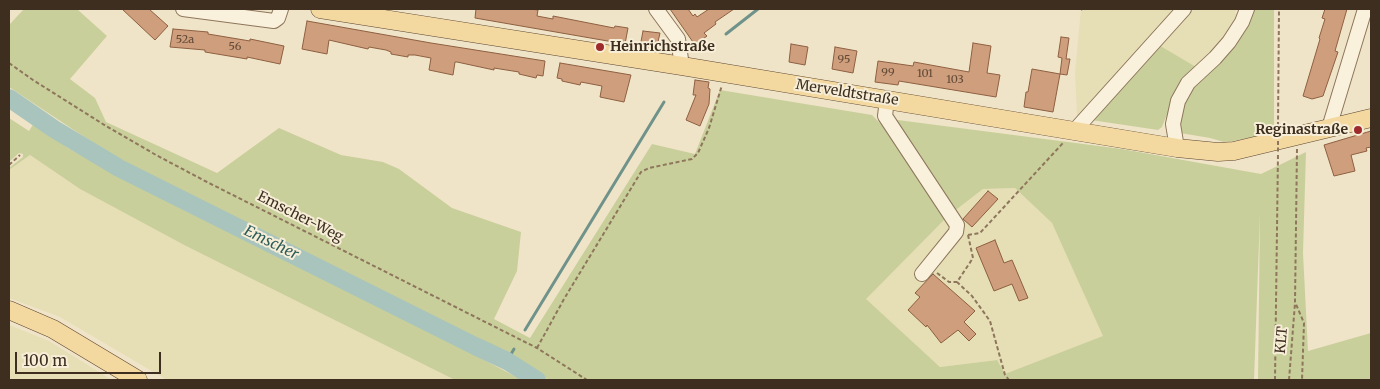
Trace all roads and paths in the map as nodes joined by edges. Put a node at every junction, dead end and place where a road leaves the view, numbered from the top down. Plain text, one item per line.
1 (183, 9) edge
2 (281, 9) edge
3 (320, 9) edge
4 (656, 9) edge
5 (1184, 9) edge
6 (1247, 9) edge
7 (1279, 9) edge
8 (1365, 9) edge
9 (9, 63) edge
10 (682, 66) junction
11 (725, 73) junction
12 (887, 99) junction
13 (1371, 118) edge
14 (1329, 128) junction
15 (1075, 130) junction
16 (1298, 136) junction
17 (1177, 148) junction
18 (20, 155) dead end
19 (9, 165) edge
20 (962, 234) junction
21 (926, 270) joint
22 (957, 282) junction
23 (1295, 302) junction
24 (9, 310) edge
25 (537, 348) junction
26 (138, 380) edge
27 (587, 380) edge
28 (1008, 380) edge
29 (1275, 380) edge
30 (1289, 380) edge
31 (1302, 380) edge

1 - 2 street
3 - 10 main road, Merveldtstraße
4 - 10 street
5 - 15 street
6 - 17 street
7 - 29 path, bridge
8 - 14 street
9 - 25 path, Emscher-Weg
10 - 11 main road, Merveldtstraße
11 - 12 main road, Merveldtstraße
11 - 25 path
12 - 15 main road, Merveldtstraße
12 - 20 street
13 - 14 main road, Merveldtstraße
14 - 16 main road, Merveldtstraße
15 - 17 main road, Merveldtstraße
15 - 20 path
16 - 17 main road, Merveldtstraße
16 - 23 path, KLT
18 - 19 path
20 - 21 street
20 - 22 path
21 - 22 path
22 - 28 path
23 - 30 path, KLT
23 - 31 path
24 - 26 main road
25 - 27 path, Emscher-Weg

